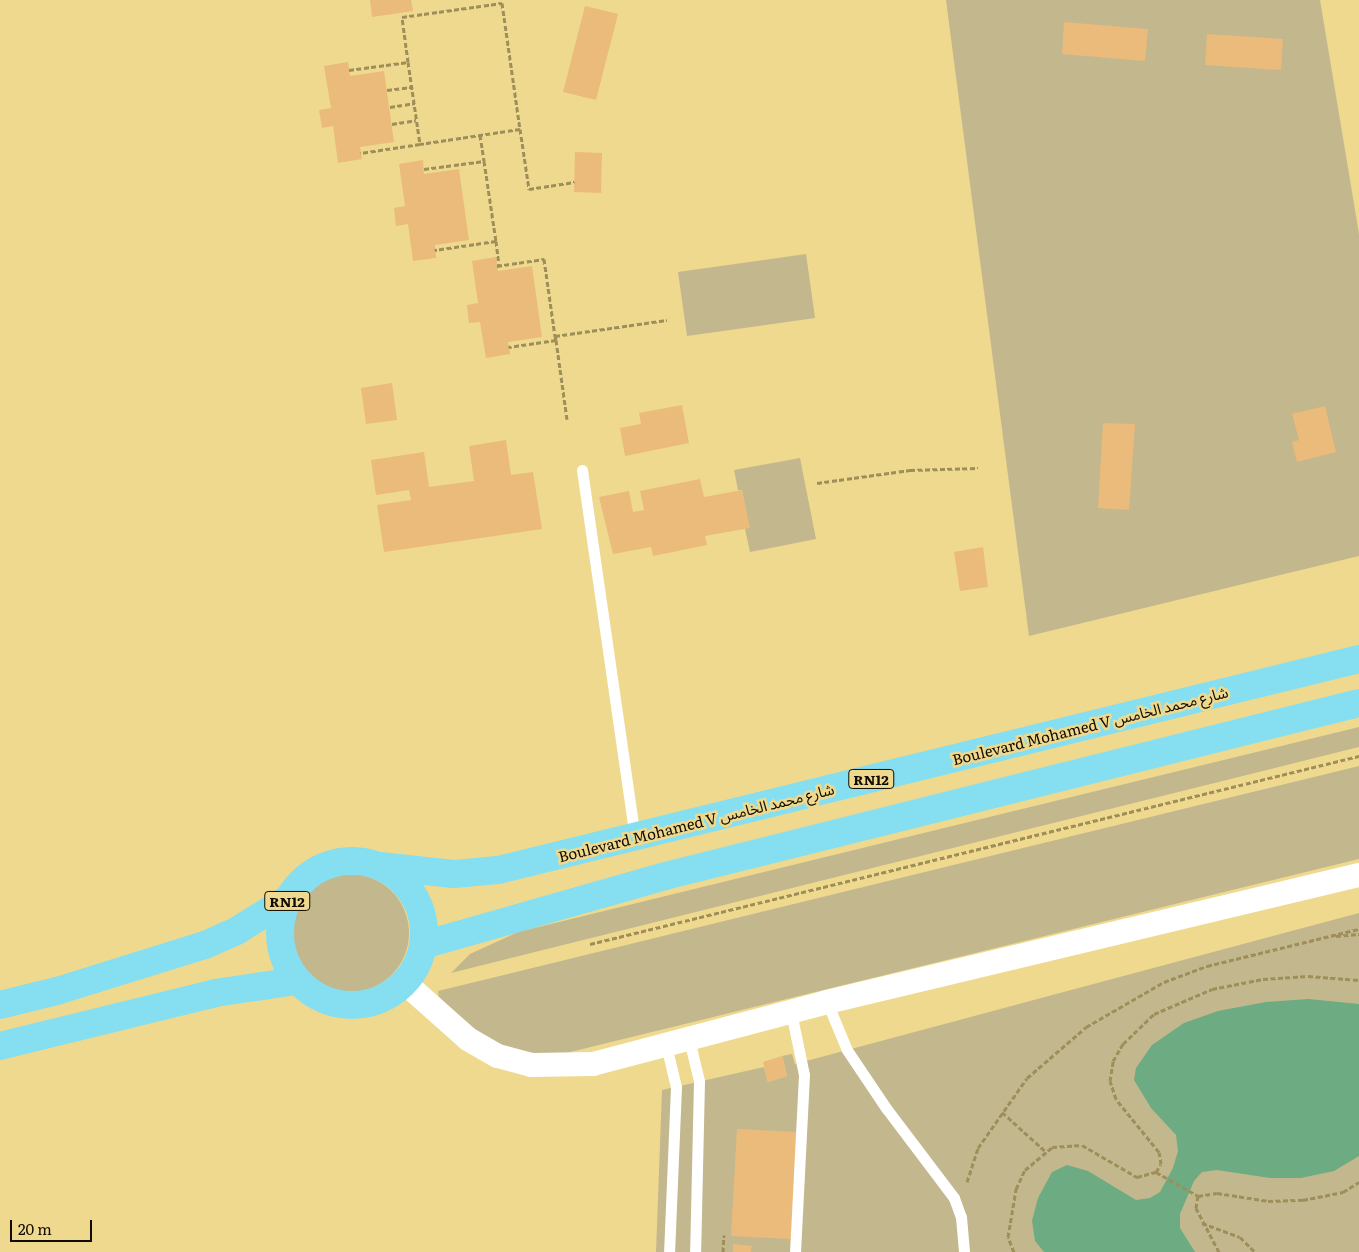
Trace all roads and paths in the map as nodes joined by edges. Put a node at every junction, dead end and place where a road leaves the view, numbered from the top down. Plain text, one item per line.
1 (503, 1) edge
2 (408, 62) junction
3 (349, 70) dead end
4 (412, 87) junction
5 (387, 90) dead end
6 (414, 103) junction
7 (390, 107) dead end
8 (416, 120) junction
9 (392, 124) dead end
10 (520, 130) junction
11 (480, 135) junction
12 (420, 144) junction
13 (361, 153) dead end
14 (484, 160) junction
15 (424, 169) dead end
16 (574, 182) dead end
17 (496, 242) junction
18 (435, 250) dead end
19 (667, 320) dead end
20 (556, 338) junction
21 (509, 347) dead end
22 (567, 419) dead end
23 (978, 468) dead end
24 (582, 470) dead end
25 (816, 483) dead end
26 (1359, 659) edge
27 (1359, 703) edge
28 (1359, 756) edge
29 (636, 837) junction
30 (380, 866) junction
31 (1359, 875) edge
32 (288, 899) junction
33 (1359, 929) edge
34 (1359, 934) edge
35 (1325, 937) junction
36 (590, 944) dead end
37 (423, 945) junction
38 (1359, 980) edge
39 (296, 981) junction
40 (405, 983) junction
41 (827, 1002) junction
42 (0, 1005) edge
43 (791, 1012) junction
44 (689, 1039) junction
45 (666, 1045) junction
46 (0, 1046) edge
47 (1002, 1112) junction
48 (1045, 1152) junction
49 (1156, 1172) junction
50 (1359, 1182) edge
51 (1198, 1196) junction
52 (961, 1217) junction
53 (1202, 1223) junction
54 (724, 1235) dead end
55 (669, 1252) edge
56 (695, 1252) edge
57 (723, 1252) edge
58 (795, 1252) edge
59 (964, 1252) edge
60 (1014, 1252) edge
61 (1218, 1252) edge
62 (1254, 1252) edge

1 - 2 path
1 - 10 path
2 - 3 path
2 - 4 path
4 - 5 path
4 - 6 path
6 - 7 path
6 - 8 path
8 - 9 path
8 - 12 path
10 - 11 path
10 - 16 path
11 - 12 path
11 - 14 path
12 - 13 path
14 - 15 path
14 - 17 path
17 - 18 path
17 - 20 path
19 - 20 path
20 - 21 path
20 - 22 path
23 - 25 path
24 - 29 lane
26 - 29 main road, Boulevard Mohamed V شارع محمد الخامس / RN12
27 - 37 main road
28 - 36 path
29 - 30 main road, Boulevard Mohamed V شارع محمد الخامس / RN12
30 - 32 main road, RN12
30 - 37 main road, RN12
31 - 41 street
32 - 39 main road, RN12
32 - 42 main road, RN12
33 - 35 path
34 - 35 path
35 - 47 path
37 - 40 main road, RN12
38 - 49 path
39 - 40 main road, RN12
39 - 46 main road
40 - 45 street
41 - 43 street
41 - 52 lane
43 - 44 street
43 - 58 lane
44 - 45 street
44 - 56 lane
45 - 55 lane
47 - 48 path
47 - 52 path
48 - 49 path
48 - 60 path
49 - 51 path
50 - 51 path
51 - 53 path
52 - 59 lane
53 - 61 path
53 - 62 path
54 - 57 path

